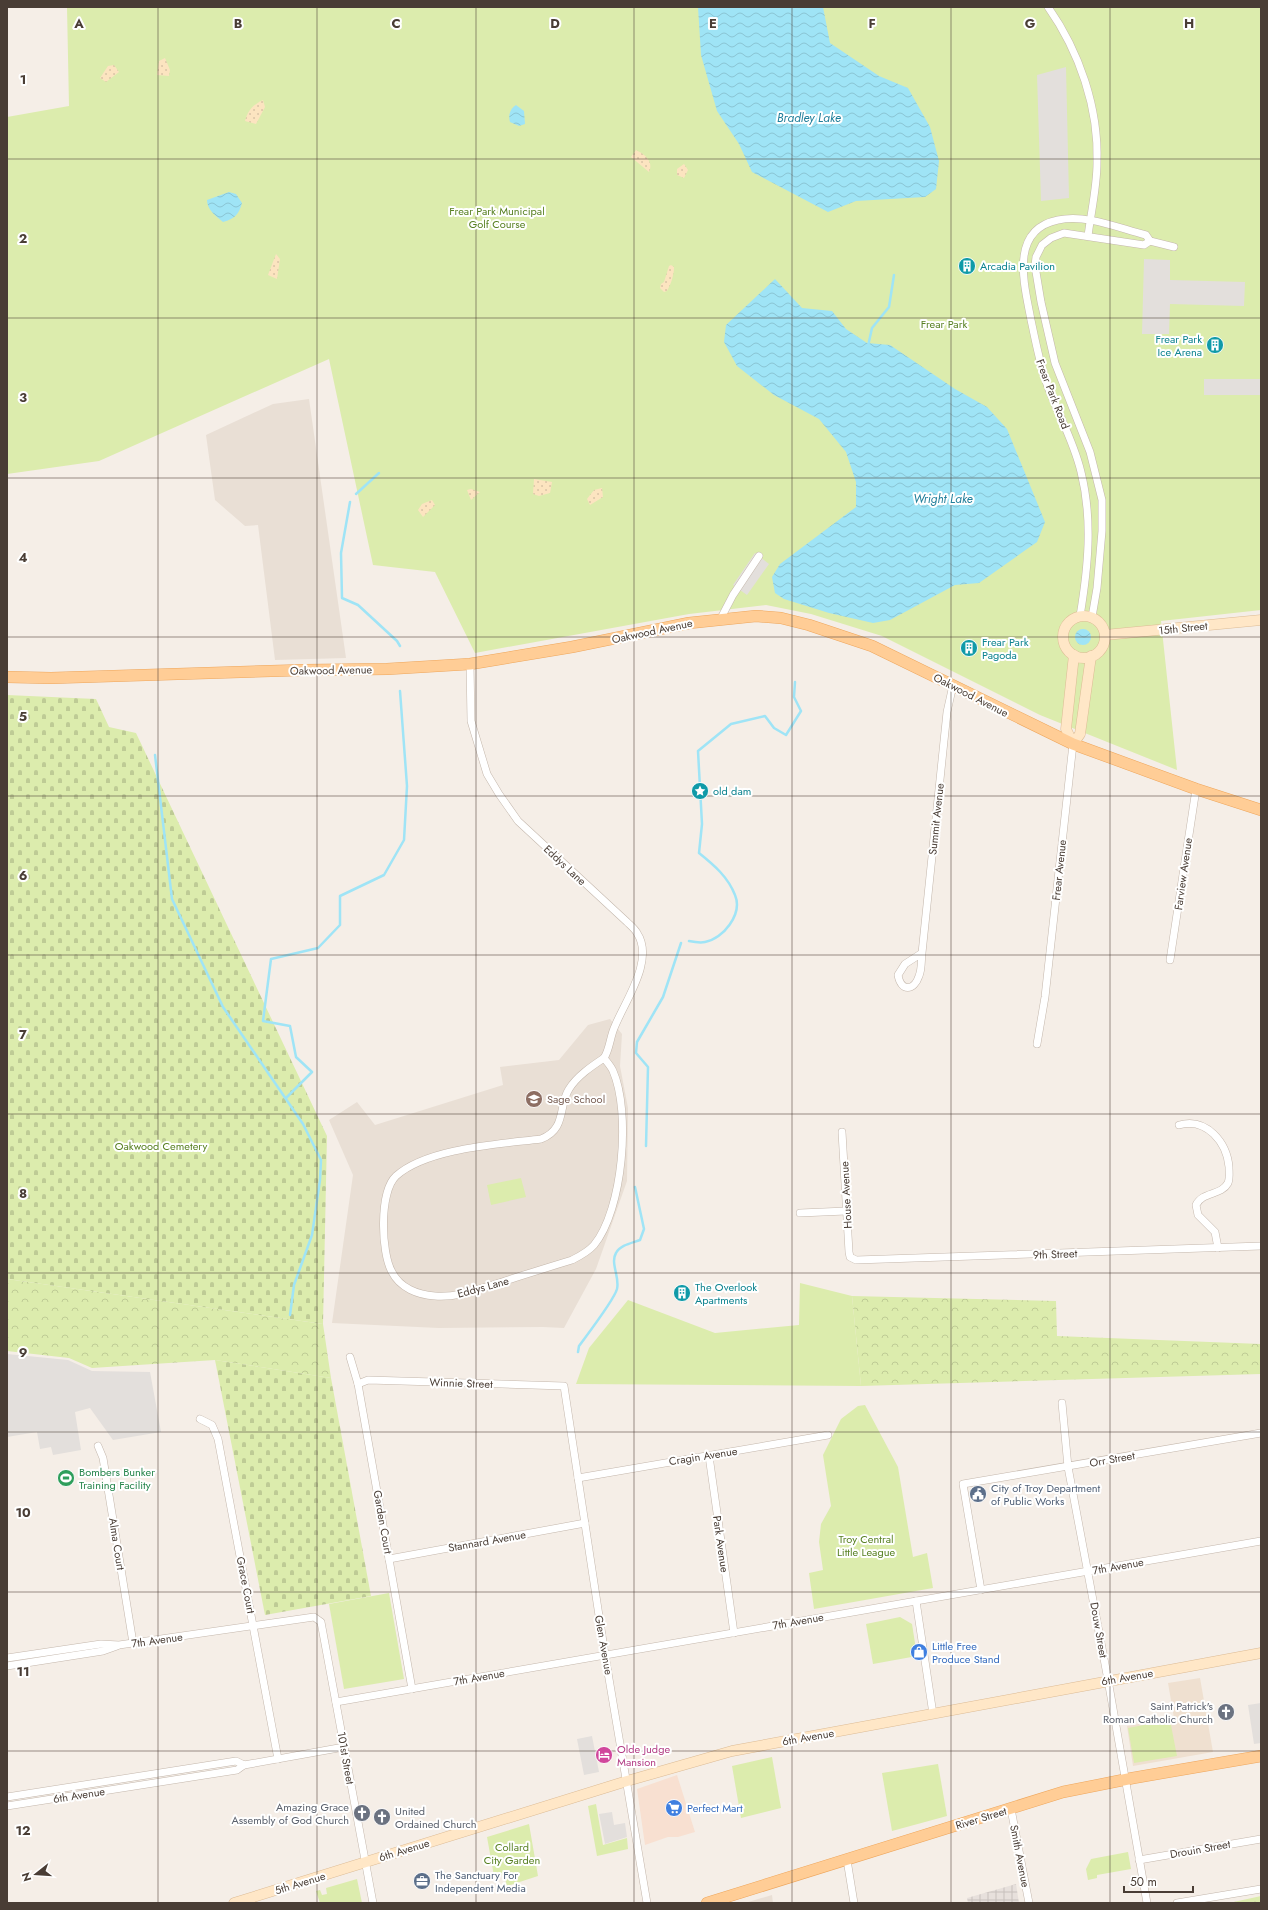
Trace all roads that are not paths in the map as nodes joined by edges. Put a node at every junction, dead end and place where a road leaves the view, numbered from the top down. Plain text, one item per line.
1 (1048, 7) edge
2 (1090, 220) junction
3 (1088, 236) junction
4 (1150, 241) junction
5 (1174, 246) dead end
6 (758, 556) dead end
7 (1080, 616) junction
8 (1092, 617) junction
9 (721, 618) junction
10 (1261, 620) edge
11 (1105, 635) junction
12 (1074, 655) junction
13 (1092, 656) junction
14 (470, 664) junction
15 (7, 677) edge
16 (953, 686) junction
17 (1073, 744) junction
18 (1196, 789) junction
19 (1261, 810) edge
20 (922, 953) junction
21 (1170, 960) dead end
22 (1037, 1044) dead end
23 (604, 1058) junction
24 (1179, 1125) dead end
25 (842, 1132) dead end
26 (846, 1211) junction
27 (800, 1213) dead end
28 (1261, 1246) edge
29 (1218, 1248) junction
30 (850, 1257) joint
31 (350, 1357) dead end
32 (358, 1384) junction
33 (564, 1386) joint
34 (1062, 1403) dead end
35 (200, 1419) dead end
36 (1261, 1433) edge
37 (828, 1434) dead end
38 (98, 1446) dead end
39 (709, 1456) junction
40 (1068, 1467) junction
41 (578, 1478) junction
42 (585, 1523) junction
43 (1261, 1541) edge
44 (389, 1559) junction
45 (1088, 1571) junction
46 (981, 1590) junction
47 (916, 1601) junction
48 (314, 1617) joint
49 (253, 1626) junction
50 (734, 1632) junction
51 (133, 1643) junction
52 (119, 1645) junction
53 (1261, 1653) edge
54 (605, 1655) junction
55 (7, 1658) edge
56 (7, 1666) edge
57 (1108, 1680) junction
58 (412, 1689) junction
59 (336, 1702) junction
60 (933, 1714) junction
61 (344, 1747) junction
62 (1261, 1756) edge
63 (278, 1759) junction
64 (244, 1764) junction
65 (1125, 1779) junction
66 (627, 1781) junction
67 (7, 1797) edge
68 (7, 1806) edge
69 (1010, 1809) junction
70 (1261, 1839) edge
71 (847, 1860) junction
72 (1139, 1860) junction
73 (365, 1862) junction
74 (1261, 1889) edge
75 (234, 1903) edge
76 (373, 1903) edge
77 (647, 1903) edge
78 (707, 1903) edge
79 (854, 1903) edge
80 (1029, 1903) edge
81 (1147, 1903) edge
82 (1177, 1903) edge

1 - 2 street
2 - 3 street
2 - 4 street, Frear Park Road
2 - 7 street, Frear Park Road
3 - 4 street, Frear Park Road
3 - 8 street, Frear Park Road
4 - 5 street, Frear Park Road
6 - 9 street
7 - 8 street
7 - 12 street
8 - 11 street
9 - 14 main road, Oakwood Avenue
9 - 16 main road, Oakwood Avenue
10 - 11 street, 15th Street
11 - 13 street
12 - 13 street
12 - 17 street
13 - 17 street
14 - 15 main road, Oakwood Avenue
14 - 23 street, Eddys Lane
16 - 17 main road, Oakwood Avenue
16 - 20 street, Summit Avenue
17 - 18 main road, Oakwood Avenue
17 - 22 street, Frear Avenue
18 - 19 main road, Oakwood Avenue
18 - 21 street, Farview Avenue
20 - 20 street, Summit Avenue
23 - 23 street, Eddys Lane
24 - 29 street
25 - 26 street, House Avenue
26 - 27 street
26 - 30 street, House Avenue
28 - 29 street, 9th Street
29 - 30 street, 9th Street
31 - 32 street, Garden Court
32 - 33 street, Winnie Street
32 - 44 street, Garden Court
33 - 41 street, Glen Avenue
34 - 40 street, Douw Street
35 - 49 street, Grace Court
36 - 40 street, Orr Street
37 - 39 street, Cragin Avenue
38 - 51 street, Alma Court
39 - 41 street, Cragin Avenue
39 - 50 street, Park Avenue
40 - 45 street, Douw Street
40 - 46 street, Orr Street
41 - 42 street, Glen Avenue
42 - 44 street, Stannard Avenue
42 - 54 street, Glen Avenue
43 - 45 street, 7th Avenue
44 - 58 street, Garden Court
45 - 46 street, 7th Avenue
45 - 57 street, Douw Street
46 - 47 street, 7th Avenue
47 - 50 street, 7th Avenue
47 - 60 street
48 - 49 street, 7th Avenue
48 - 59 street, 101st Street
49 - 51 street, 7th Avenue
49 - 63 street, Grace Court
50 - 54 street, 7th Avenue
51 - 52 street, 7th Avenue
52 - 55 street, 7th Avenue
52 - 56 street, 7th Avenue
53 - 57 street, 6th Avenue
54 - 58 street, 7th Avenue
54 - 66 street, Glen Avenue
57 - 60 street, 6th Avenue
57 - 65 street, Douw Street
58 - 59 street, 7th Avenue
59 - 61 street, 101st Street
60 - 66 street, 6th Avenue
61 - 63 street, 6th Avenue
61 - 73 street, 101st Street
62 - 65 main road, River Street
63 - 64 street, 6th Avenue
64 - 67 street, 6th Avenue
64 - 68 street, 6th Avenue
65 - 69 main road, River Street
65 - 72 street, Douw Street
66 - 73 street, 6th Avenue
66 - 77 street, Glen Avenue
69 - 71 main road, River Street
69 - 80 street, Smith Avenue
70 - 72 street, Drouin Street
71 - 78 main road, River Street
71 - 79 street
72 - 81 street, Douw Street
73 - 75 street, 5th Avenue
73 - 76 street, 101st Street
74 - 82 street

